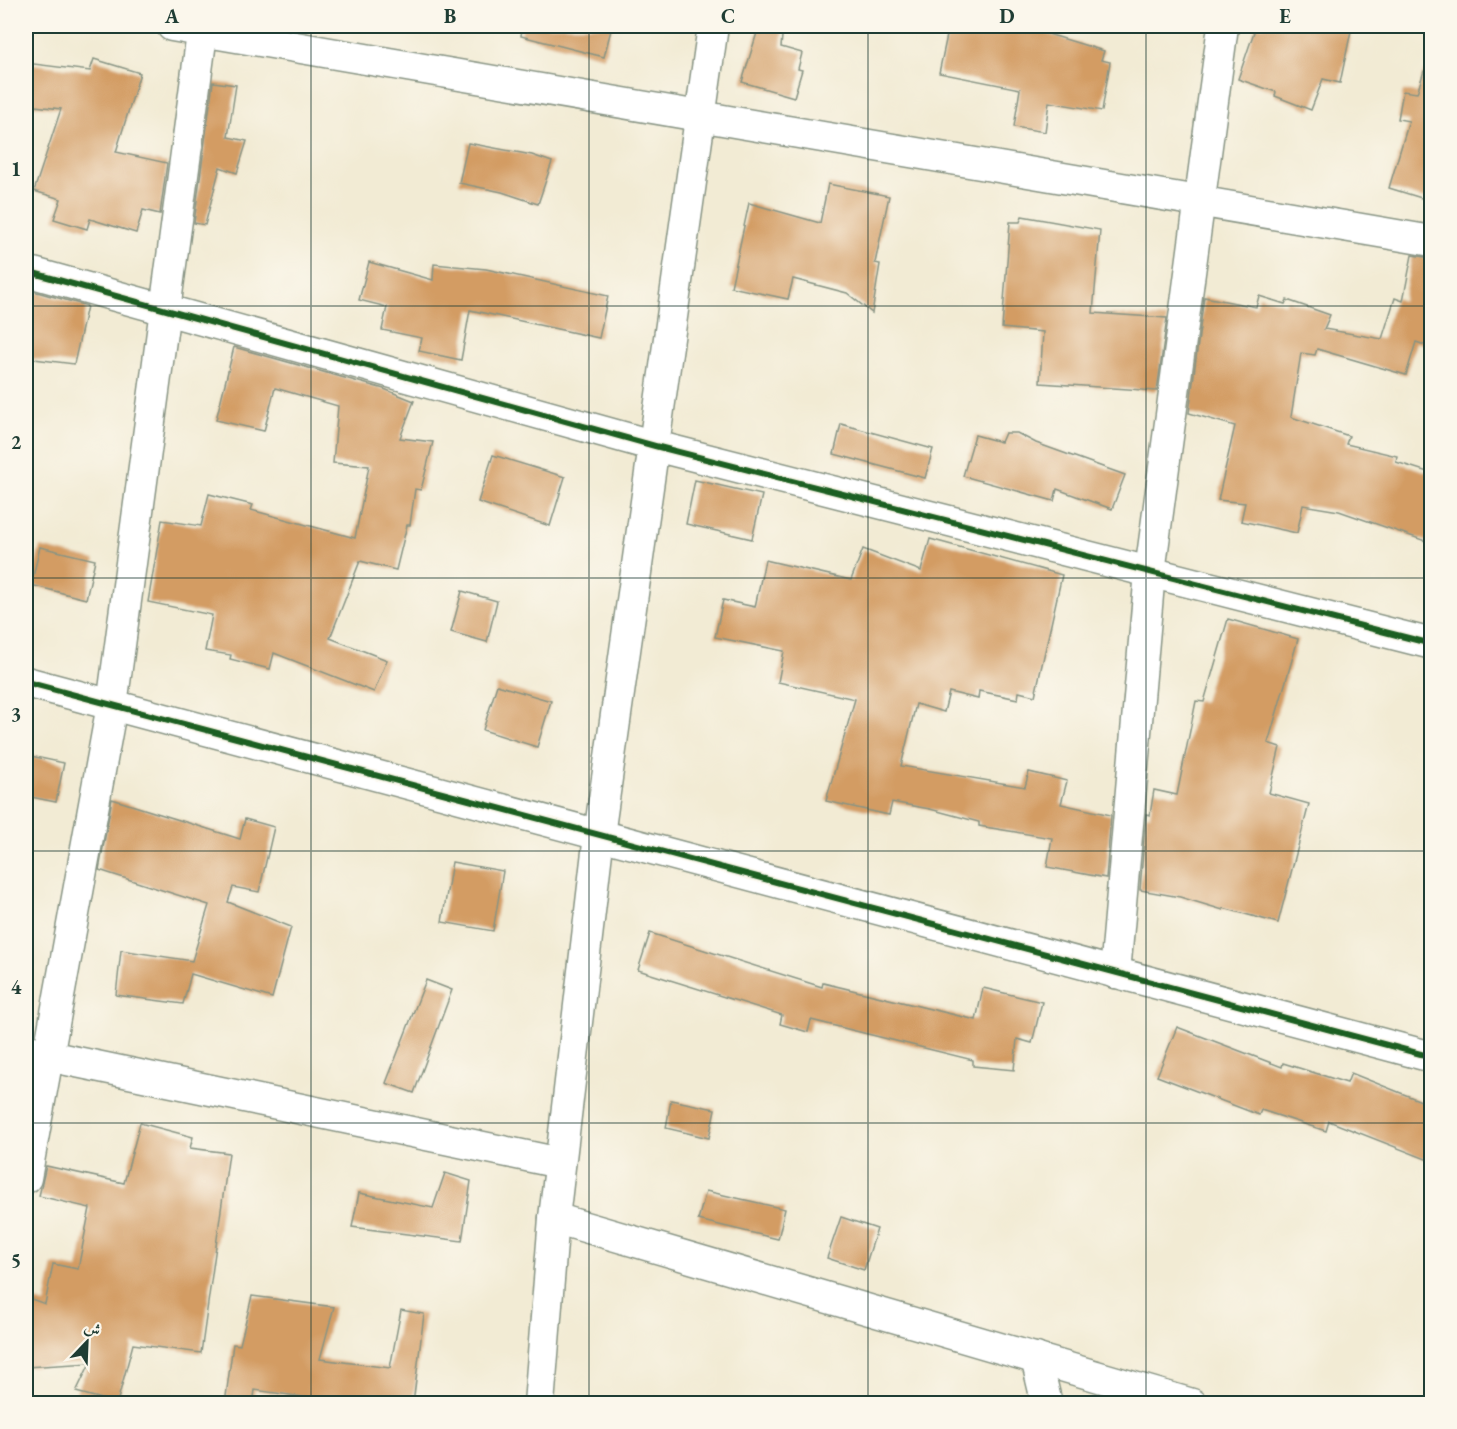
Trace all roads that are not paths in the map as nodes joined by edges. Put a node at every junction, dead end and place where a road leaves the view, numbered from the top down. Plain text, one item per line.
1 (172, 26) edge
2 (713, 26) edge
3 (1223, 26) edge
4 (202, 28) edge
5 (701, 116) junction
6 (1200, 202) junction
7 (1431, 242) edge
8 (26, 271) edge
9 (165, 310) junction
10 (654, 446) junction
11 (1149, 572) junction
12 (1431, 644) edge
13 (26, 682) edge
14 (112, 705) junction
15 (599, 835) junction
16 (1115, 973) junction
17 (37, 1052) edge
18 (1431, 1057) edge
19 (560, 1163) junction
20 (26, 1178) edge
21 (554, 1218) junction
22 (1036, 1358) junction
23 (539, 1404) edge
24 (1047, 1404) edge
25 (1192, 1404) edge

1 - 4 street
2 - 5 street
3 - 6 street
4 - 5 street
4 - 9 street
5 - 6 street
5 - 10 street
6 - 7 street
6 - 11 street
8 - 9 street
9 - 10 street
9 - 14 street
10 - 11 street
10 - 15 street
11 - 12 street
11 - 16 street
13 - 14 street
14 - 15 street
14 - 17 street
15 - 16 street
15 - 19 street
16 - 18 street
17 - 19 street
17 - 20 street
19 - 21 street
21 - 22 street
21 - 23 street
22 - 24 street
22 - 25 street

